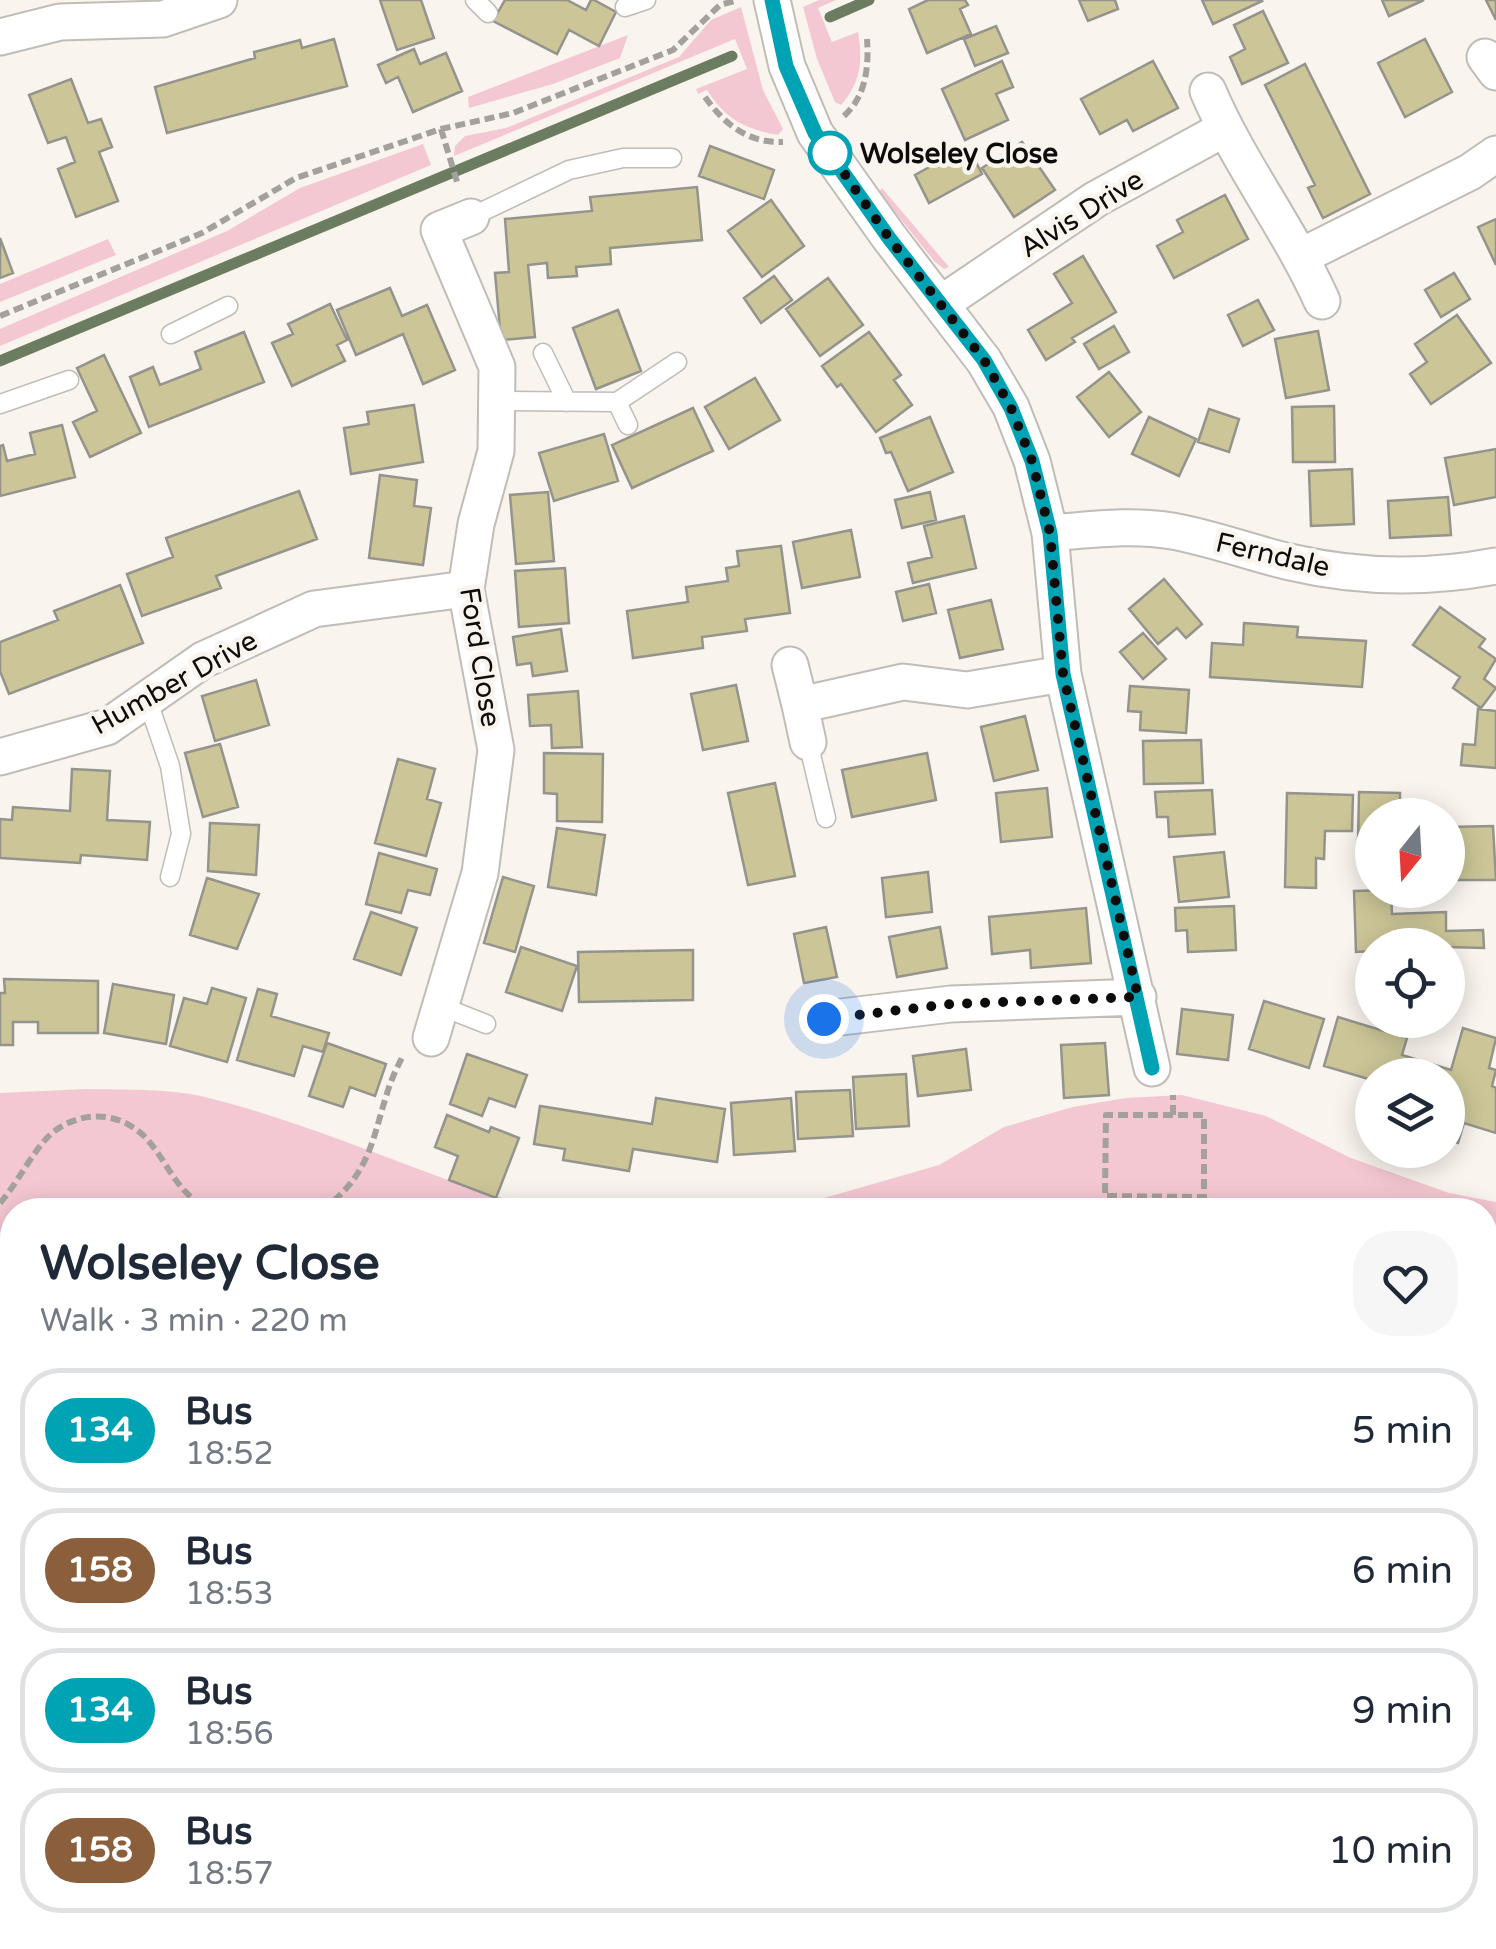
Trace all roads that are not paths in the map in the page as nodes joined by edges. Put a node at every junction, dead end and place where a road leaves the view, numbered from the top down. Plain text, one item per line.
1 (219, 0) edge
2 (646, 0) edge
3 (772, 0) edge
4 (625, 7) dead end
5 (0, 37) edge
6 (1208, 91) dead end
7 (1224, 129) junction
8 (1496, 154) edge
9 (672, 158) dead end
10 (465, 203) joint
11 (1302, 256) junction
12 (1322, 301) dead end
13 (942, 303) junction
14 (228, 306) dead end
15 (171, 334) dead end
16 (543, 353) dead end
17 (677, 362) dead end
18 (69, 380) dead end
19 (497, 401) junction
20 (567, 402) junction
21 (616, 402) junction
22 (0, 404) edge
23 (628, 425) dead end
24 (1050, 533) junction
25 (1496, 566) edge
26 (466, 589) junction
27 (790, 665) dead end
28 (1063, 674) junction
29 (147, 699) junction
30 (800, 705) junction
31 (808, 742) joint
32 (0, 757) edge
33 (826, 818) dead end
34 (170, 877) dead end
35 (1138, 997) junction
36 (824, 1019) dead end
37 (486, 1024) dead end
38 (429, 1035) joint
39 (1163, 1075) road end

1 - 5 street
2 - 4 lane
3 - 13 street
6 - 7 street
7 - 11 street
7 - 13 street, Alvis Drive
8 - 11 street
9 - 10 lane
10 - 19 street, Ford Close
11 - 12 street
13 - 24 street
14 - 15 lane
16 - 20 lane
17 - 21 lane
18 - 22 lane
19 - 20 lane
19 - 26 street, Ford Close
20 - 21 lane
21 - 23 lane
24 - 25 street, Ferndale
24 - 28 street
26 - 29 street, Humber Drive
26 - 38 street, Ford Close
27 - 30 street
28 - 30 street
28 - 35 street
29 - 32 street, Humber Drive
29 - 34 lane
30 - 31 street
31 - 33 lane
35 - 36 street
35 - 39 street
37 - 38 lane

